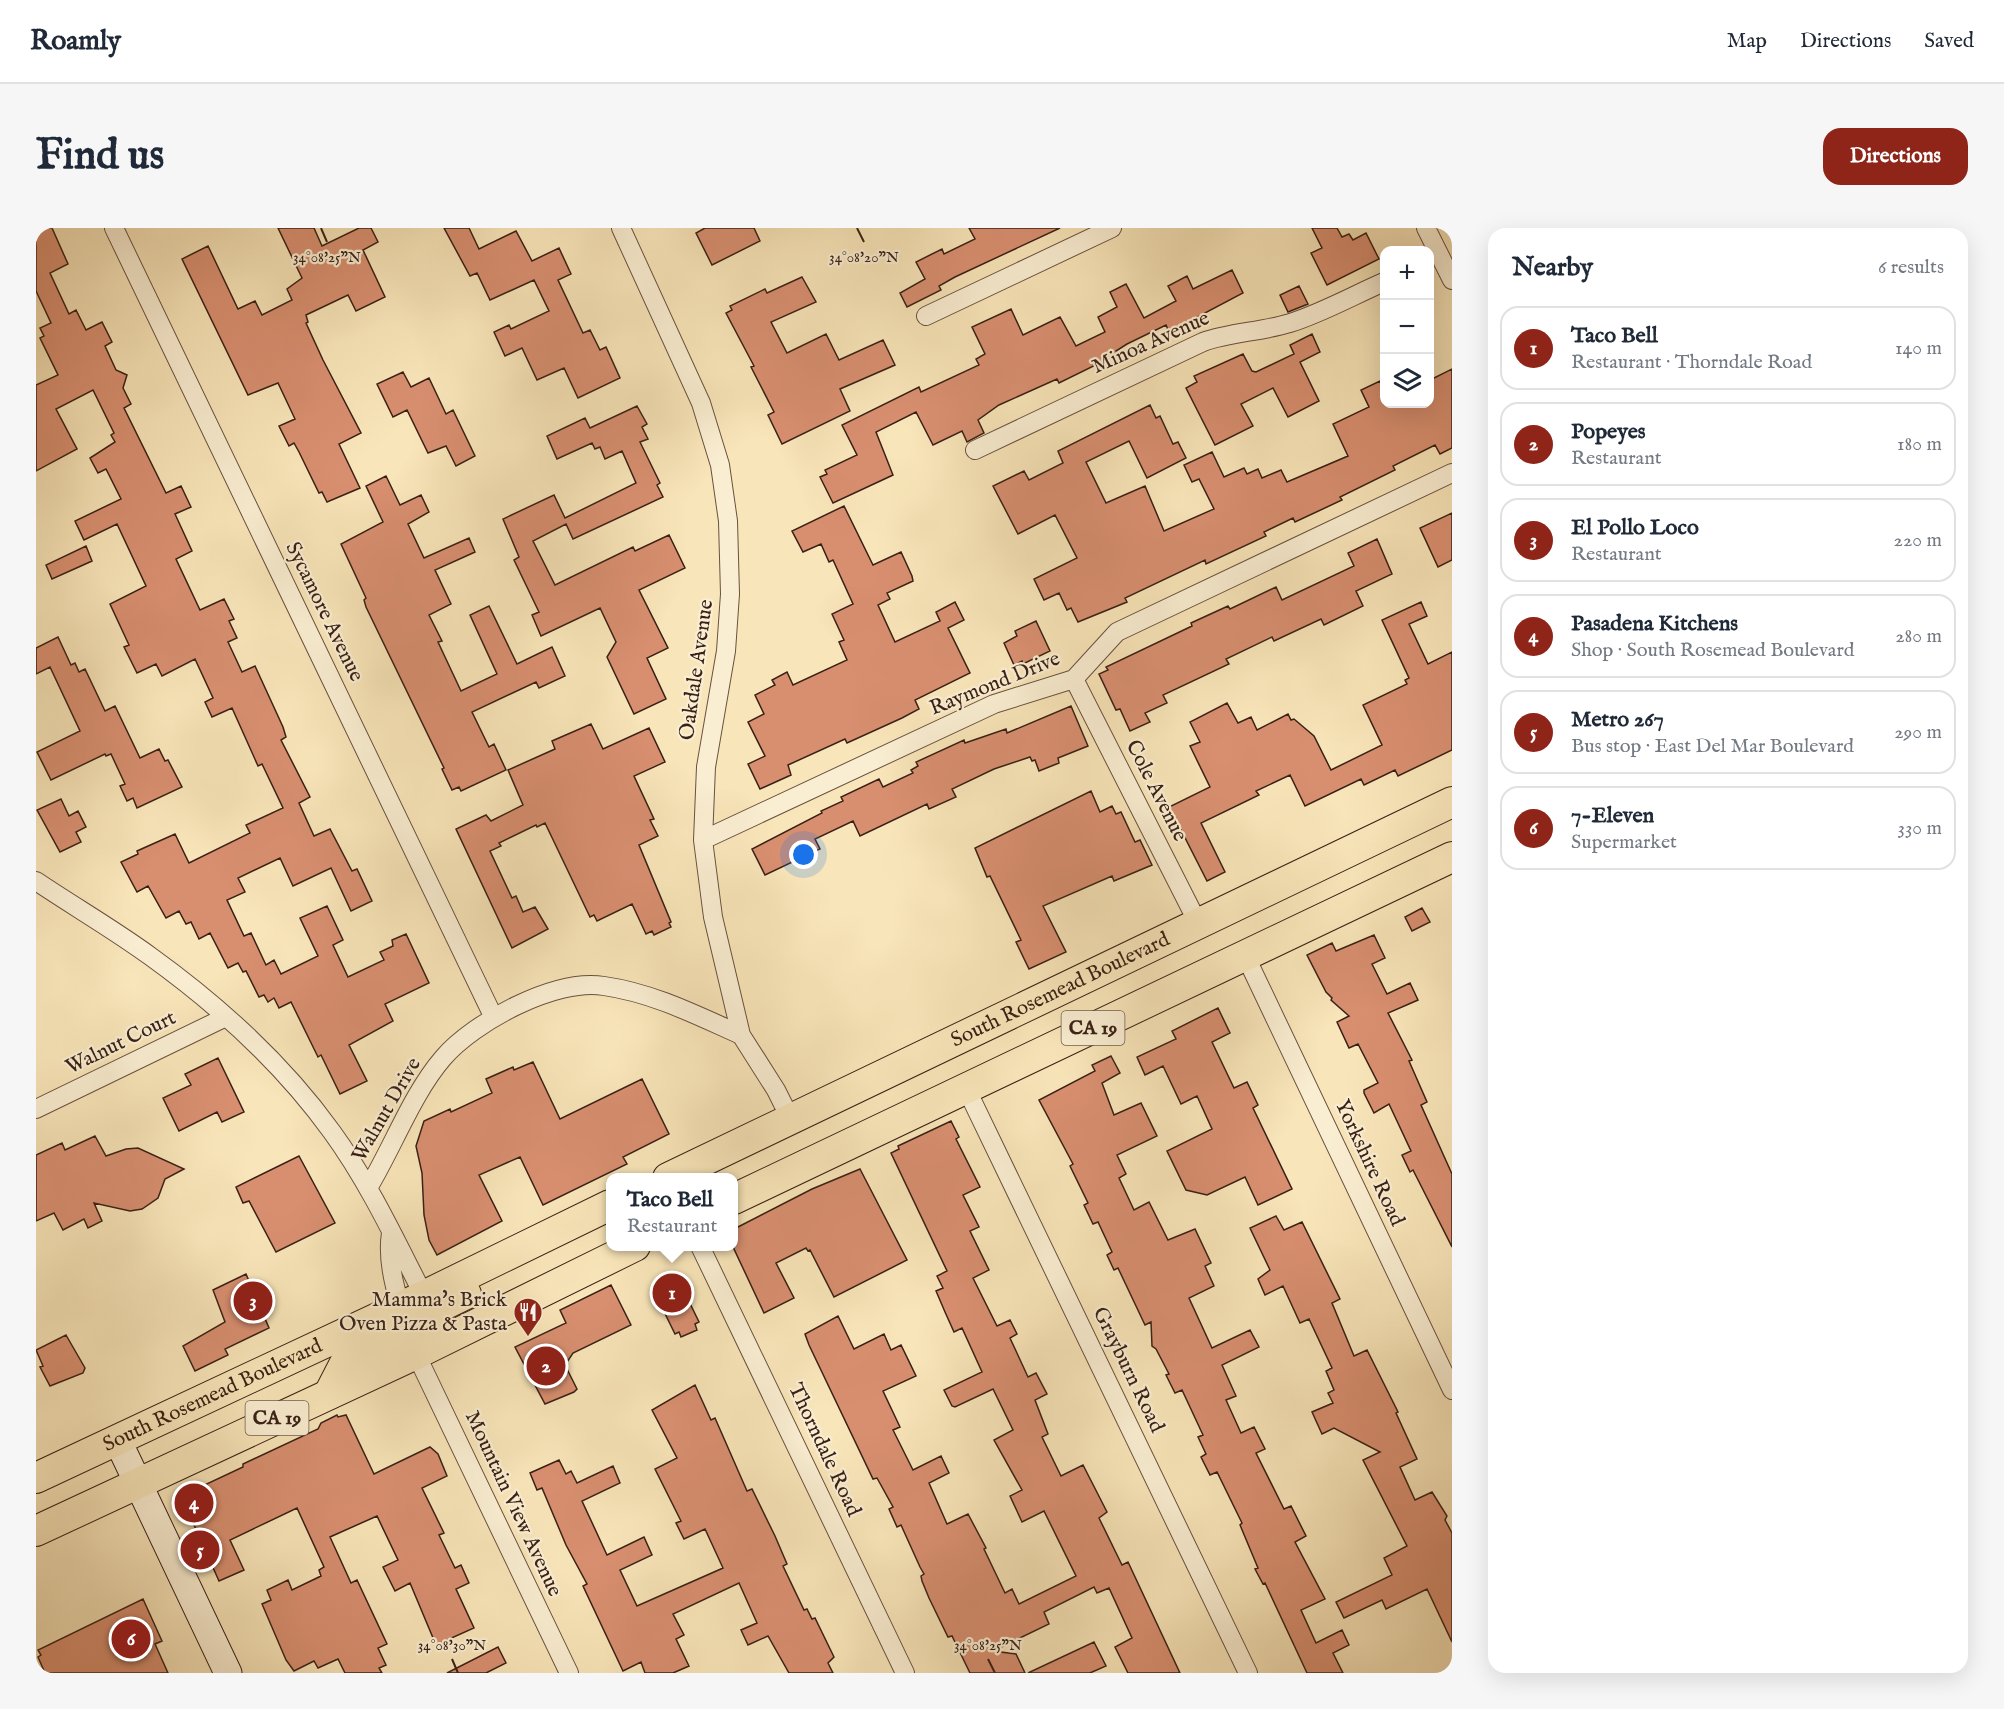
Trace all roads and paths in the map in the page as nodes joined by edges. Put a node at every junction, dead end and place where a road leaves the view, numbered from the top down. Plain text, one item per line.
1 (114, 228) edge
2 (621, 228) edge
3 (1112, 228) edge
4 (1426, 228) edge
5 (1435, 259) edge
6 (1452, 280) edge
7 (1380, 284) edge
8 (926, 316) dead end
9 (975, 450) dead end
10 (1452, 473) edge
11 (1074, 679) junction
12 (1452, 802) edge
13 (703, 840) junction
14 (1452, 857) edge
15 (36, 881) edge
16 (1198, 923) junction
17 (1245, 955) junction
18 (493, 1016) junction
19 (226, 1017) junction
20 (741, 1035) junction
21 (966, 1088) junction
22 (36, 1109) edge
23 (791, 1120) junction
24 (678, 1173) edge
25 (368, 1188) junction
26 (738, 1197) edge
27 (606, 1206) edge
28 (606, 1214) edge
29 (391, 1232) junction
30 (625, 1251) edge
31 (702, 1251) edge
32 (412, 1301) junction
33 (416, 1354) junction
34 (1452, 1390) edge
35 (328, 1394) junction
36 (117, 1439) junction
37 (36, 1478) edge
38 (138, 1483) junction
39 (36, 1531) edge
40 (228, 1673) edge
41 (568, 1673) edge
42 (905, 1673) edge
43 (1248, 1673) edge

1 - 18 street, Sycamore Avenue
2 - 13 street, Oakdale Avenue
3 - 8 street
4 - 5 street
5 - 6 street
7 - 9 street, Minoa Avenue
10 - 11 street, Raymond Drive
11 - 13 street, Raymond Drive
11 - 16 street, Cole Avenue
12 - 16 main road, South Rosemead Boulevard / CA 19
13 - 20 street, Oakdale Avenue
14 - 17 main road, CA 19
15 - 19 street
16 - 23 main road, South Rosemead Boulevard / CA 19
17 - 21 main road, CA 19
17 - 34 street, Yorkshire Road
18 - 20 street, Walnut Drive
18 - 25 street, Walnut Drive
19 - 22 street, Walnut Court
19 - 25 street
20 - 23 street, Oakdale Avenue
21 - 26 main road, CA 19
21 - 43 street, Grayburn Road
23 - 24 main road, South Rosemead Boulevard / CA 19
25 - 29 street
27 - 32 main road, South Rosemead Boulevard / CA 19
28 - 33 main road
29 - 32 street
29 - 32 street
30 - 33 main road, CA 19
31 - 42 street, Thorndale Road
32 - 35 main road
32 - 36 main road, South Rosemead Boulevard / CA 19
33 - 35 main road, CA 19
33 - 41 street, Mountain View Avenue
35 - 38 main road, CA 19
36 - 37 main road, South Rosemead Boulevard / CA 19
36 - 38 main road
38 - 39 main road, CA 19
38 - 40 main road

